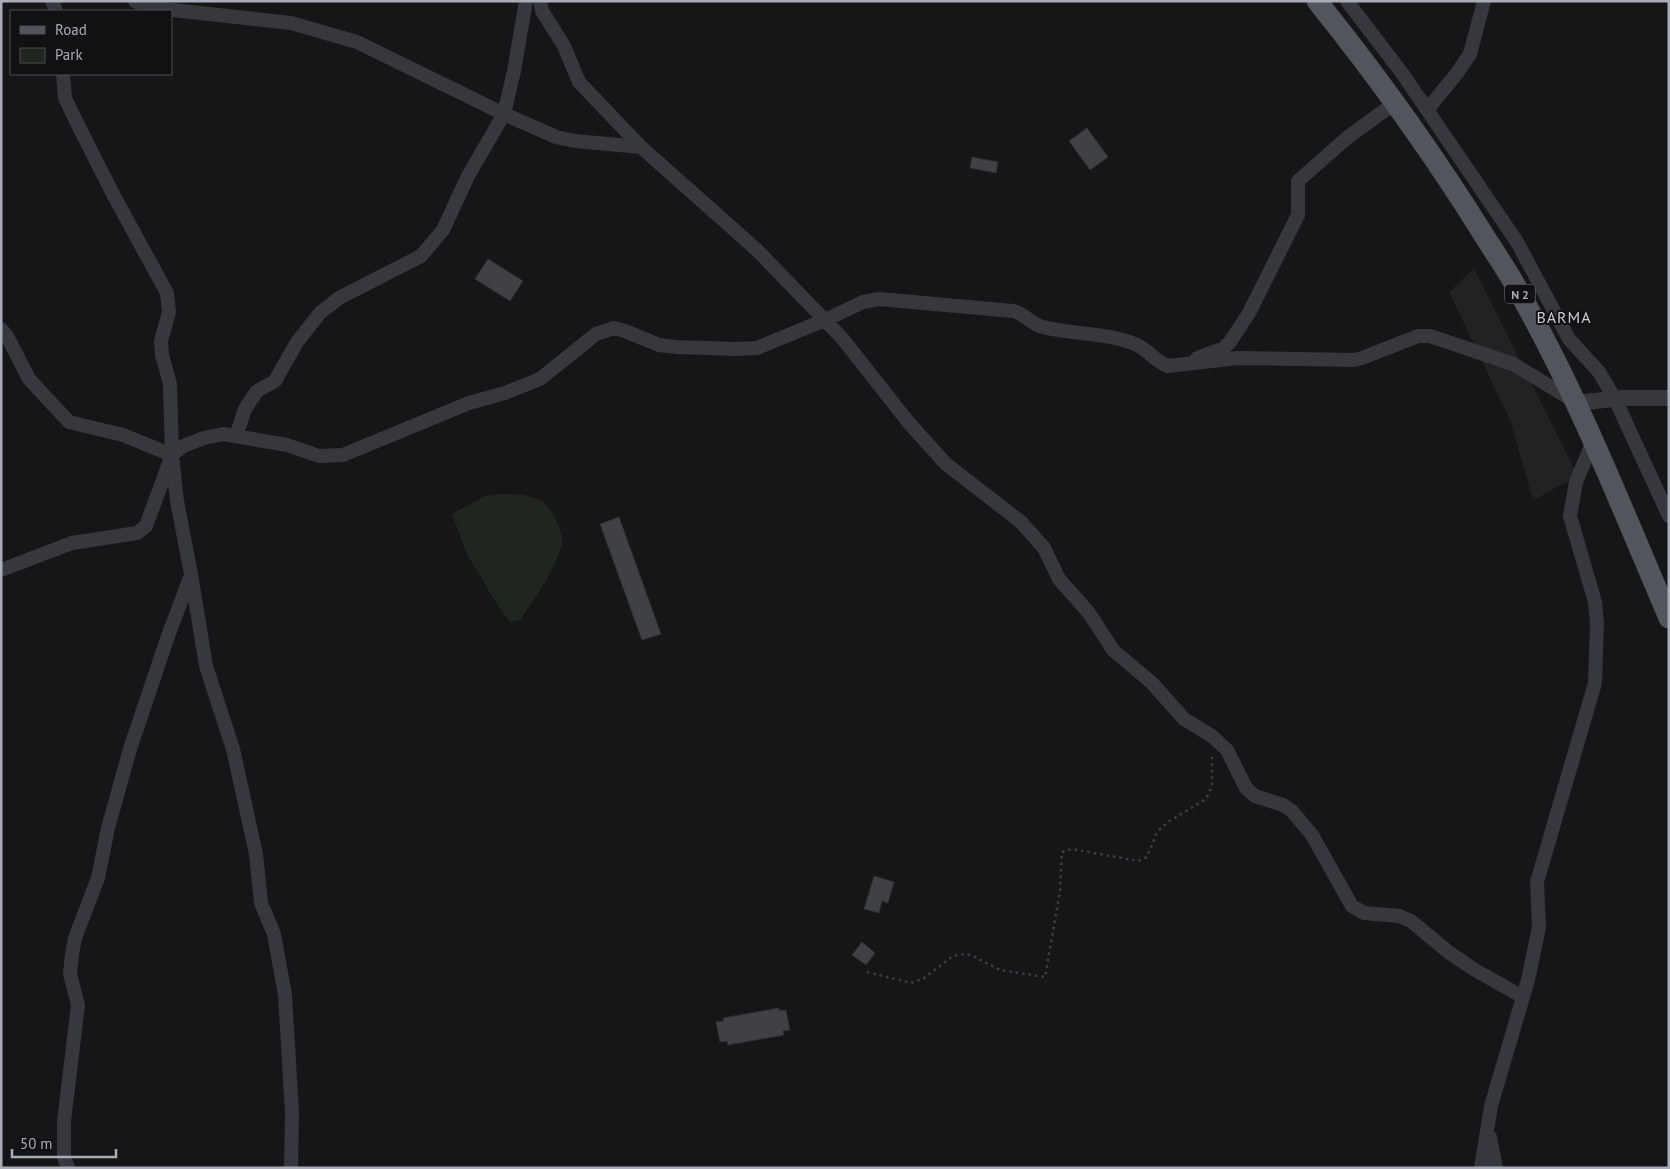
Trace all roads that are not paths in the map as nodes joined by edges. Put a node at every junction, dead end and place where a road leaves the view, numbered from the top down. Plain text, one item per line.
1 (135, 1) edge
2 (526, 1) edge
3 (540, 1) edge
4 (1316, 1) edge
5 (1347, 1) edge
6 (1484, 1) edge
7 (63, 75) edge
8 (1395, 102) junction
9 (1427, 110) junction
10 (504, 114) junction
11 (641, 147) junction
12 (825, 320) junction
13 (1, 329) edge
14 (1188, 364) junction
15 (1669, 398) edge
16 (1615, 399) junction
17 (1577, 403) junction
18 (236, 436) junction
19 (1593, 441) junction
20 (172, 455) junction
21 (1669, 516) edge
22 (1, 570) edge
23 (191, 574) junction
24 (1669, 618) edge
25 (1523, 997) junction
26 (1488, 1126) junction
27 (68, 1168) edge
28 (291, 1168) edge
29 (1482, 1168) edge
30 (1496, 1168) edge

1 - 10 street
2 - 10 street
3 - 11 street
4 - 8 main road, N 2
5 - 9 street
6 - 9 street
7 - 20 street
8 - 14 street
8 - 17 main road, N 2
9 - 16 street
10 - 11 street
10 - 18 street
11 - 12 street
12 - 14 street
12 - 18 street
12 - 25 street
13 - 20 street
14 - 17 street
15 - 16 street
16 - 17 street
16 - 21 street
17 - 19 main road, N 2
18 - 20 street
19 - 24 main road, N 2
19 - 25 street
20 - 22 street
20 - 23 street
23 - 27 street
23 - 28 street
25 - 26 street
26 - 29 street
26 - 30 street

